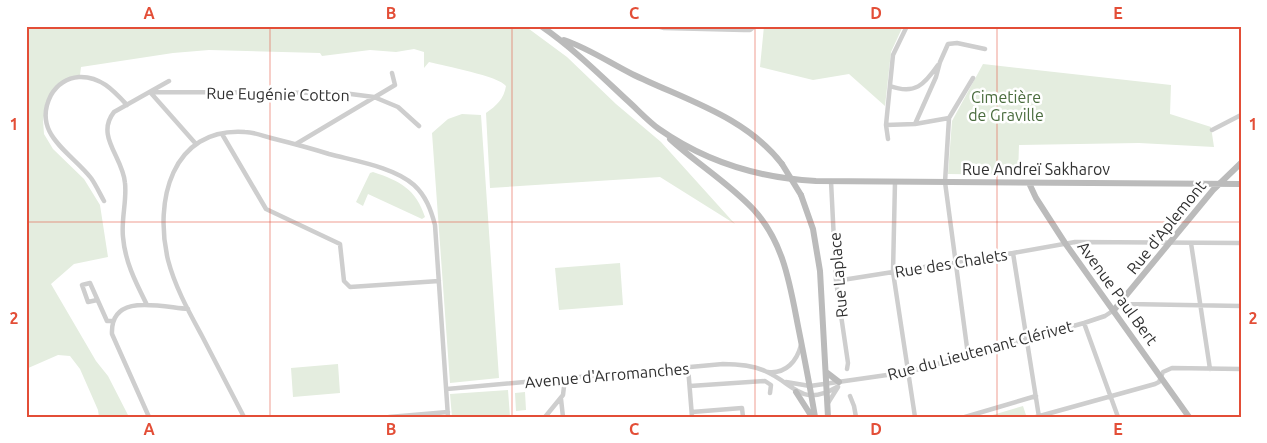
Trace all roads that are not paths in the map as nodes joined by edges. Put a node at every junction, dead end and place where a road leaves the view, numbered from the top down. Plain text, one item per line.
1 (541, 26) edge
2 (657, 26) edge
3 (755, 26) edge
4 (907, 26) edge
5 (558, 38) junction
6 (986, 49) dead end
7 (940, 62) junction
8 (392, 73) dead end
9 (973, 78) dead end
10 (168, 81) dead end
11 (890, 86) junction
12 (150, 92) junction
13 (374, 97) junction
14 (126, 105) junction
15 (1241, 115) edge
16 (949, 118) junction
17 (915, 124) junction
18 (886, 125) junction
19 (419, 126) dead end
20 (658, 128) junction
21 (1212, 130) dead end
22 (222, 134) junction
23 (888, 139) dead end
24 (196, 144) junction
25 (296, 144) junction
26 (1241, 163) edge
27 (831, 181) junction
28 (895, 182) junction
29 (945, 182) junction
30 (1029, 183) junction
31 (1219, 184) junction
32 (1241, 184) edge
33 (104, 201) dead end
34 (1170, 242) junction
35 (1191, 243) junction
36 (1241, 243) edge
37 (1066, 244) junction
38 (1013, 253) junction
39 (956, 262) junction
40 (893, 272) junction
41 (836, 280) junction
42 (439, 281) junction
43 (97, 300) dead end
44 (1124, 300) junction
45 (147, 305) junction
46 (1200, 305) junction
47 (1241, 306) edge
48 (188, 309) junction
49 (1114, 310) junction
50 (113, 321) junction
51 (1084, 323) junction
52 (1026, 339) junction
53 (801, 341) junction
54 (968, 355) junction
55 (688, 367) junction
56 (847, 369) dead end
57 (1210, 369) junction
58 (1241, 369) edge
59 (766, 371) junction
60 (826, 372) junction
61 (908, 372) junction
62 (1161, 377) junction
63 (565, 378) junction
64 (784, 382) junction
65 (827, 383) junction
66 (840, 384) junction
67 (690, 386) junction
68 (810, 386) junction
69 (447, 389) junction
70 (796, 392) junction
71 (770, 393) dead end
72 (828, 393) junction
73 (812, 396) junction
74 (850, 396) dead end
75 (1036, 396) junction
76 (1111, 396) junction
77 (560, 399) junction
78 (828, 403) junction
79 (448, 414) edge
80 (692, 414) edge
81 (406, 416) edge
82 (1038, 416) edge
83 (149, 417) edge
84 (244, 417) edge
85 (389, 417) edge
86 (545, 417) edge
87 (563, 417) edge
88 (743, 417) edge
89 (813, 417) edge
90 (828, 417) edge
91 (856, 417) edge
92 (915, 417) edge
93 (965, 417) edge
94 (1118, 417) edge
95 (1189, 417) edge

1 - 5 street
2 - 3 street
4 - 11 street
5 - 20 street
5 - 60 street, bridge
6 - 7 street
7 - 11 street
7 - 17 street
8 - 13 street
9 - 16 street
10 - 12 street
11 - 18 street
12 - 13 street, Rue Eugénie Cotton
12 - 14 street
12 - 24 street
13 - 19 street, Rue Eugénie Cotton
13 - 25 street
14 - 33 street
14 - 45 street
15 - 21 street
16 - 17 street
16 - 29 street
17 - 18 street
18 - 23 street
20 - 27 street, Rue Andreï Sakharov
20 - 53 street
22 - 24 street
22 - 25 street
22 - 42 street
24 - 48 street
25 - 42 street
26 - 31 street, Rue d'Aplemont
27 - 28 street, Rue Andreï Sakharov
27 - 41 street, Rue Laplace
28 - 29 street, Rue Andreï Sakharov
28 - 40 street
29 - 30 street, Rue Andreï Sakharov
29 - 39 street
30 - 31 street, Rue Andreï Sakharov
30 - 37 street, Avenue Paul Bert
31 - 32 street, Rue Andreï Sakharov
31 - 34 street, Rue d'Aplemont
34 - 35 street, Rue des Chalets
34 - 37 street, Rue des Chalets
34 - 44 street, Rue d'Aplemont
35 - 36 street, Rue des Chalets
35 - 46 street
37 - 38 street, Rue des Chalets
37 - 49 street, Avenue Paul Bert
38 - 39 street, Rue des Chalets
38 - 52 street
39 - 40 street, Rue des Chalets
39 - 54 street
40 - 41 street, Rue des Chalets
40 - 61 street
41 - 56 street, Rue Laplace
42 - 69 street
43 - 50 street
44 - 46 street
44 - 49 street, Rue d'Aplemont
45 - 48 street
45 - 50 street
46 - 47 street
46 - 57 street
48 - 84 street
49 - 51 street, Rue du Lieutenant Clérivet
49 - 62 street, Avenue Paul Bert
50 - 83 street
51 - 52 street, Rue du Lieutenant Clérivet
51 - 76 street
52 - 54 street, Rue du Lieutenant Clérivet
52 - 75 street
53 - 59 street, Avenue d'Arromanches
53 - 68 street
54 - 61 street, Rue du Lieutenant Clérivet
55 - 59 street, Avenue d'Arromanches
55 - 63 street, Avenue d'Arromanches
55 - 67 street
57 - 58 street
57 - 62 street
59 - 64 street, Avenue d'Arromanches
60 - 65 street
60 - 66 street
61 - 66 street, Rue du Lieutenant Clérivet
61 - 92 street
62 - 76 street
62 - 95 street, Avenue Paul Bert
63 - 69 street, Avenue d'Arromanches
63 - 77 street
64 - 68 street, Avenue d'Arromanches
64 - 70 street, Avenue d'Arromanches
65 - 66 street, Rue du Lieutenant Clérivet
65 - 68 street, Rue du Lieutenant Clérivet
65 - 72 street
66 - 72 street, Rue du Lieutenant Clérivet
66 - 78 street
67 - 71 street
67 - 80 street
68 - 73 street
69 - 79 street
70 - 73 street, Avenue d'Arromanches
70 - 89 street
72 - 73 street, Rue du Lieutenant Clérivet
72 - 78 street
73 - 89 street
74 - 91 street
75 - 82 street
75 - 93 street
76 - 82 street
76 - 94 street
77 - 86 street
77 - 87 street
78 - 90 street
79 - 81 street
80 - 88 street
81 - 85 street

